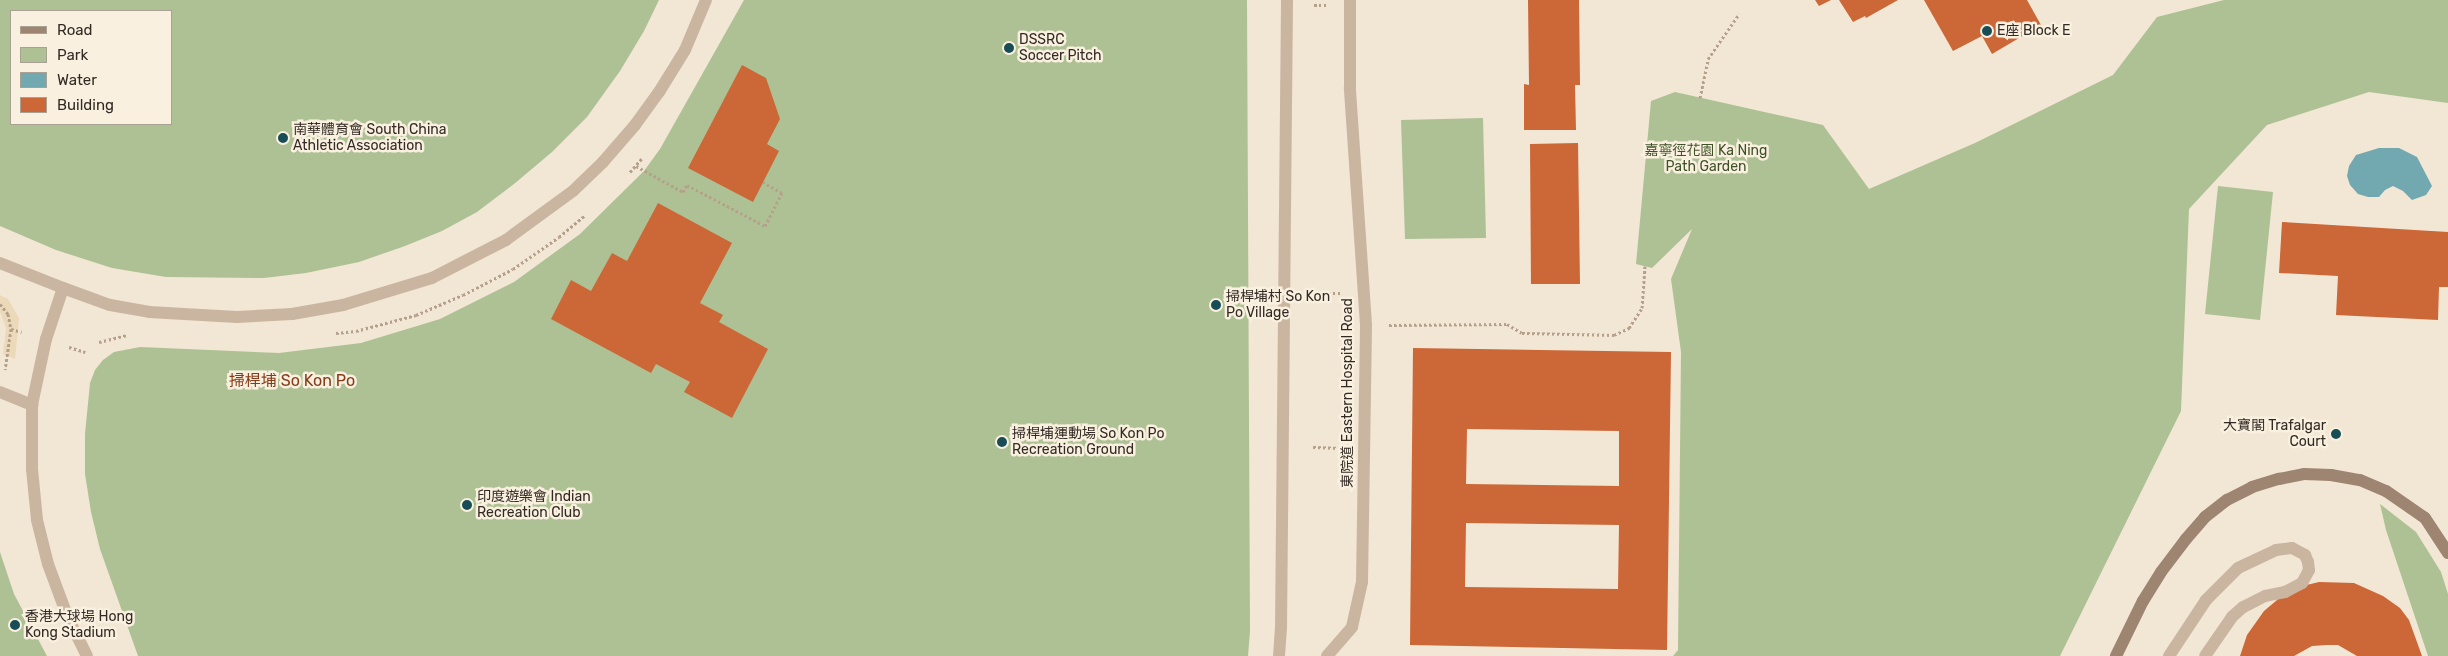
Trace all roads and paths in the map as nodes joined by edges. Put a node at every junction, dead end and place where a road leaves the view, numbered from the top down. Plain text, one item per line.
1 (706, 0) edge
2 (1287, 0) edge
3 (1350, 0) edge
4 (1739, 14) dead end
5 (1700, 98) dead end
6 (636, 166) dead end
7 (763, 182) dead end
8 (0, 263) edge
9 (1645, 266) dead end
10 (63, 288) junction
11 (0, 304) edge
12 (1366, 325) junction
13 (0, 392) edge
14 (32, 405) junction
15 (2448, 553) edge
16 (87, 656) edge
17 (1279, 656) edge
18 (1327, 656) edge
19 (2116, 656) edge
20 (2170, 656) edge
21 (2205, 656) edge

1 - 10 street
2 - 17 street
3 - 12 street, 東院道 Eastern Hospital Road
4 - 5 path
6 - 7 path
8 - 10 street
9 - 12 path
10 - 14 street
11 - 13 path
12 - 18 street, 東院道 Eastern Hospital Road
13 - 14 street
14 - 16 street
15 - 19 main road
20 - 21 street

